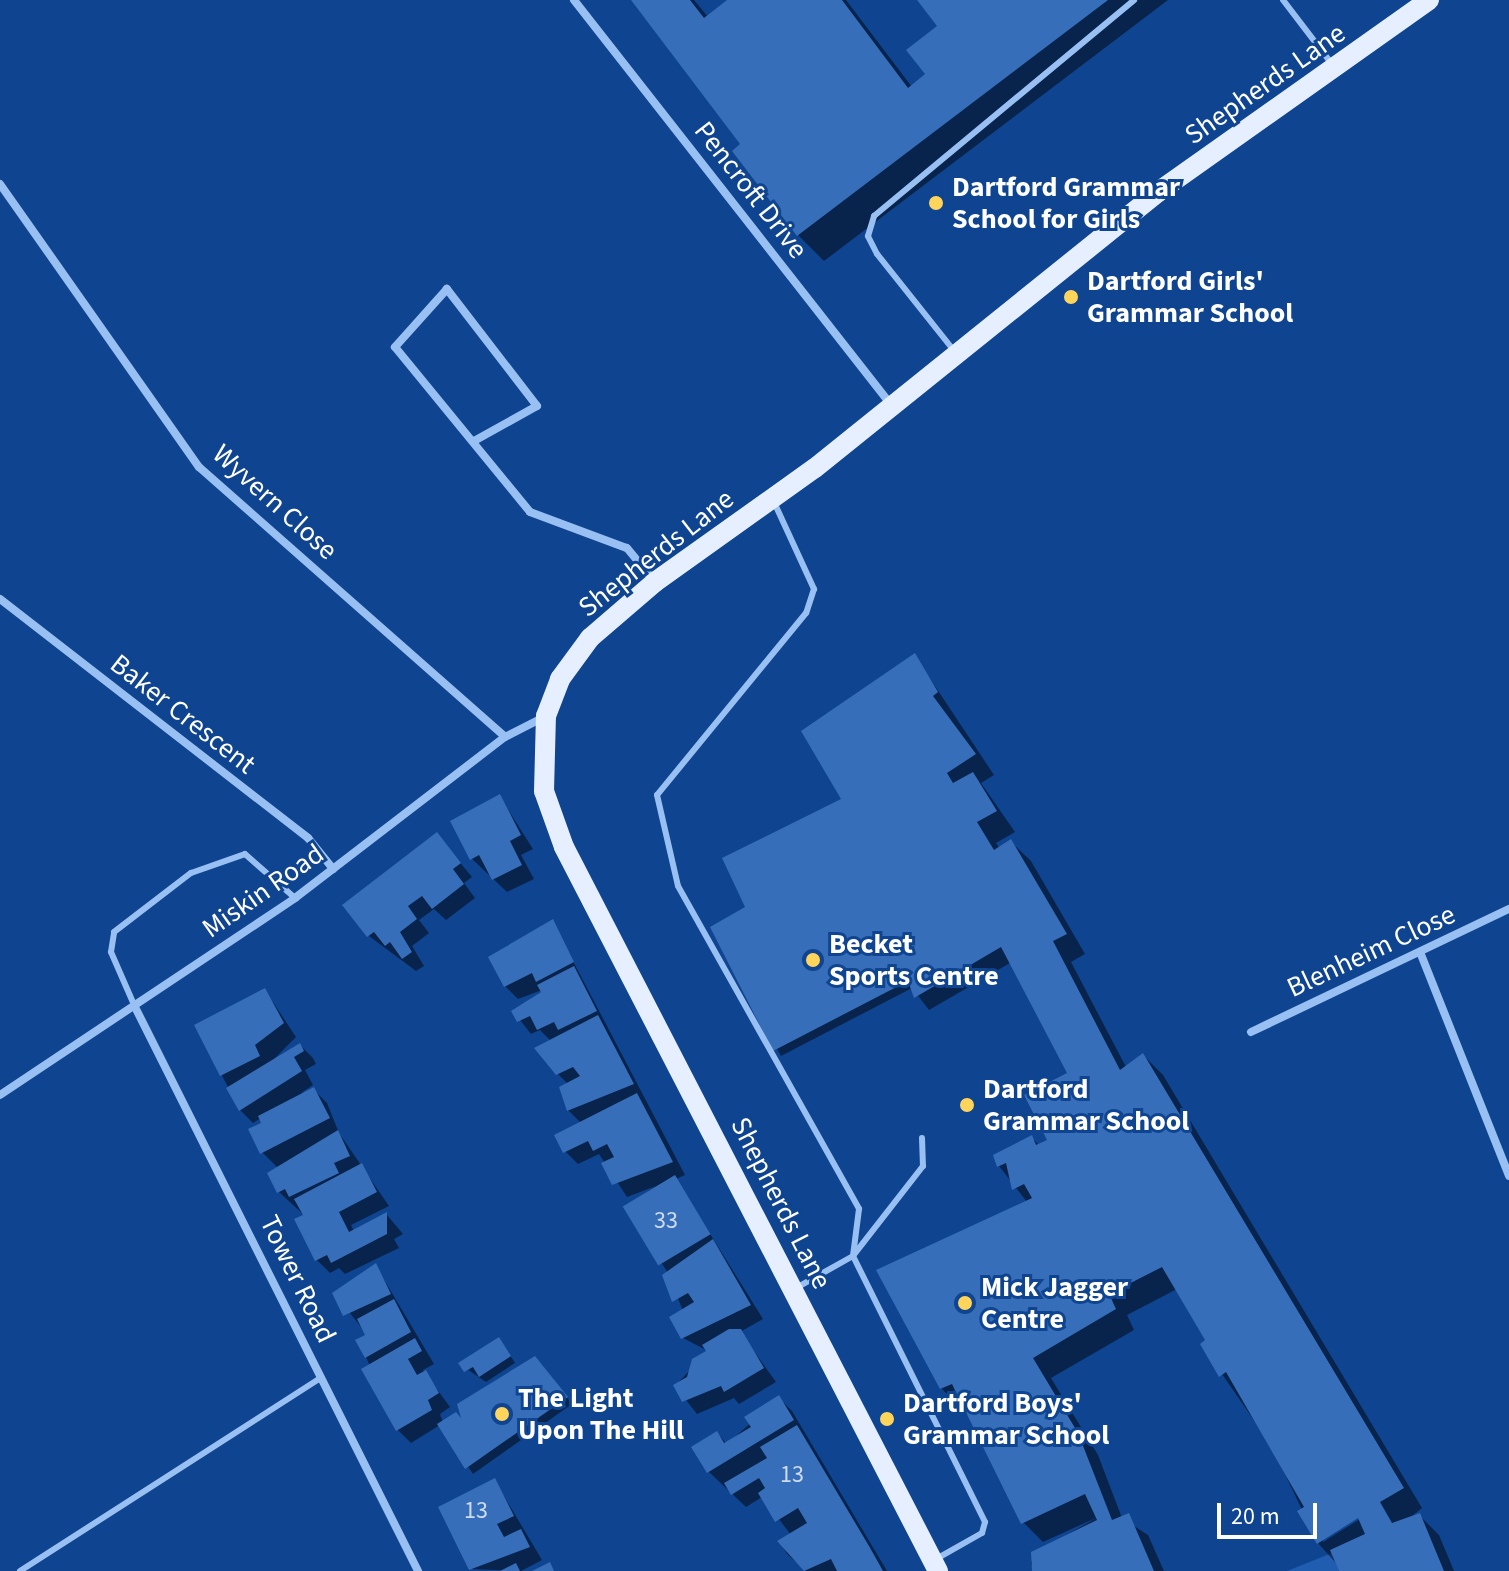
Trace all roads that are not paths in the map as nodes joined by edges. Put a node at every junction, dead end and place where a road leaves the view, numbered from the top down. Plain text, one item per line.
1 (574, 0) edge
2 (1134, 0) edge
3 (1283, 0) edge
4 (1429, 0) edge
5 (1337, 70) junction
6 (0, 184) edge
7 (955, 353) junction
8 (892, 406) junction
9 (474, 441) junction
10 (773, 499) junction
11 (655, 582) junction
12 (0, 599) edge
13 (546, 716) junction
14 (505, 737) junction
15 (333, 869) junction
16 (295, 898) junction
17 (1509, 909) edge
18 (1420, 952) junction
19 (135, 1007) junction
20 (1251, 1032) dead end
21 (1, 1092) edge
22 (922, 1138) dead end
23 (1509, 1176) edge
24 (853, 1256) junction
25 (793, 1290) junction
26 (321, 1378) junction
27 (936, 1566) edge
28 (20, 1571) edge
29 (418, 1571) edge

1 - 8 street, Pencroft Drive
2 - 7 lane
3 - 5 lane
4 - 5 main road, Shepherds Lane
5 - 7 main road, Shepherds Lane
6 - 14 street, Wyvern Close
7 - 8 main road, Shepherds Lane
8 - 10 main road, Shepherds Lane
9 - 9 street
9 - 11 street
10 - 11 main road, Shepherds Lane
10 - 24 lane
11 - 13 main road, Shepherds Lane
12 - 15 street, Baker Crescent
13 - 14 street, Miskin Road
13 - 25 main road, Shepherds Lane
14 - 15 street, Miskin Road
15 - 16 street, Miskin Road
16 - 19 street, Miskin Road
16 - 19 lane
17 - 18 street, Blenheim Close
18 - 20 street, Blenheim Close
18 - 23 street
19 - 21 street, Miskin Road
19 - 26 street, Tower Road
22 - 24 lane
24 - 25 lane
24 - 27 lane
25 - 27 main road, Shepherds Lane
26 - 28 lane
26 - 29 street, Tower Road

